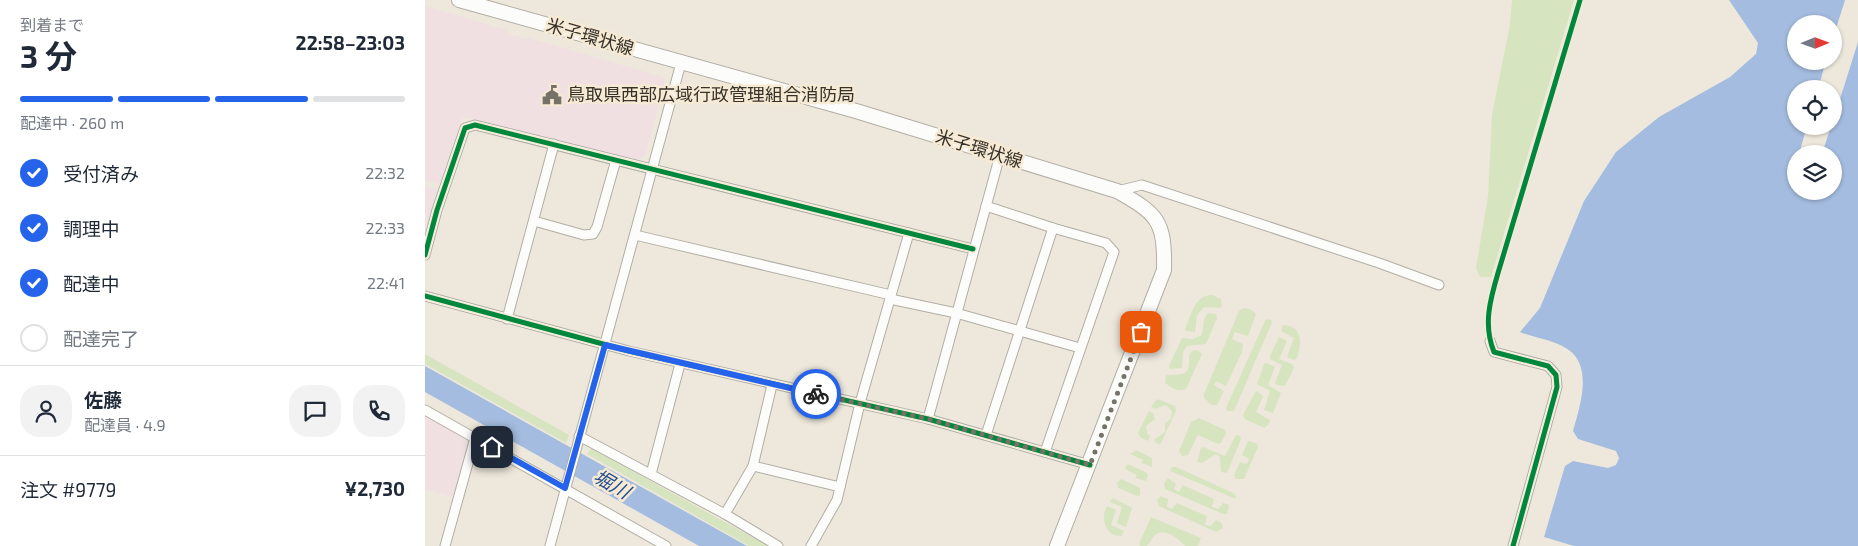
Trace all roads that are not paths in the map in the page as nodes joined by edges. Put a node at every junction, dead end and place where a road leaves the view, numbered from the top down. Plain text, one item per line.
1 (459, 0) edge
2 (681, 63) junction
3 (554, 144) junction
4 (1000, 155) junction
5 (616, 160) junction
6 (651, 169) junction
7 (1117, 192) junction
8 (986, 206) junction
9 (534, 221) junction
10 (1053, 228) junction
11 (635, 234) junction
12 (909, 234) junction
13 (973, 249) junction
14 (425, 255) edge
15 (1439, 285) dead end
16 (425, 296) edge
17 (890, 297) junction
18 (957, 313) junction
19 (507, 319) junction
20 (1019, 329) junction
21 (1490, 341) dead end
22 (605, 345) junction
23 (1081, 348) junction
24 (679, 364) junction
25 (772, 385) junction
26 (860, 403) junction
27 (425, 410) edge
28 (928, 419) junction
29 (986, 435) junction
30 (475, 438) junction
31 (579, 438) junction
32 (1045, 452) junction
33 (1090, 465) junction
34 (753, 466) junction
35 (651, 474) junction
36 (840, 487) junction
37 (565, 488) junction
38 (725, 514) junction
39 (445, 546) edge
40 (550, 546) edge
41 (666, 546) edge
42 (778, 546) edge
43 (811, 546) edge
44 (1057, 546) edge
45 (1513, 546) edge

1 - 2 main road, 米子環状線
2 - 4 main road, 米子環状線
2 - 6 street
3 - 5 street
3 - 9 street
3 - 14 street
4 - 7 main road, 米子環状線
4 - 8 street
5 - 6 street
5 - 9 street
6 - 11 street
6 - 12 street
7 - 15 street
7 - 33 main road, 米子環状線
8 - 10 street
8 - 13 street
9 - 19 street
10 - 20 street
10 - 23 street
11 - 17 street
11 - 22 street
12 - 13 street
12 - 17 street
13 - 18 street
16 - 19 street
17 - 18 street
17 - 26 street
18 - 20 street
18 - 28 street
19 - 22 street
20 - 23 street
20 - 29 street
21 - 45 street
22 - 24 street
22 - 31 street
23 - 32 street
24 - 25 street
24 - 35 street
25 - 26 street
25 - 34 street
26 - 28 street
26 - 36 street
27 - 30 street
28 - 29 street
29 - 32 street
30 - 37 street
30 - 39 street
31 - 35 street
31 - 37 street
32 - 33 street
33 - 44 main road, 米子環状線
34 - 36 street
34 - 38 street
35 - 38 street
36 - 43 street
37 - 40 street
37 - 41 street
38 - 42 street

